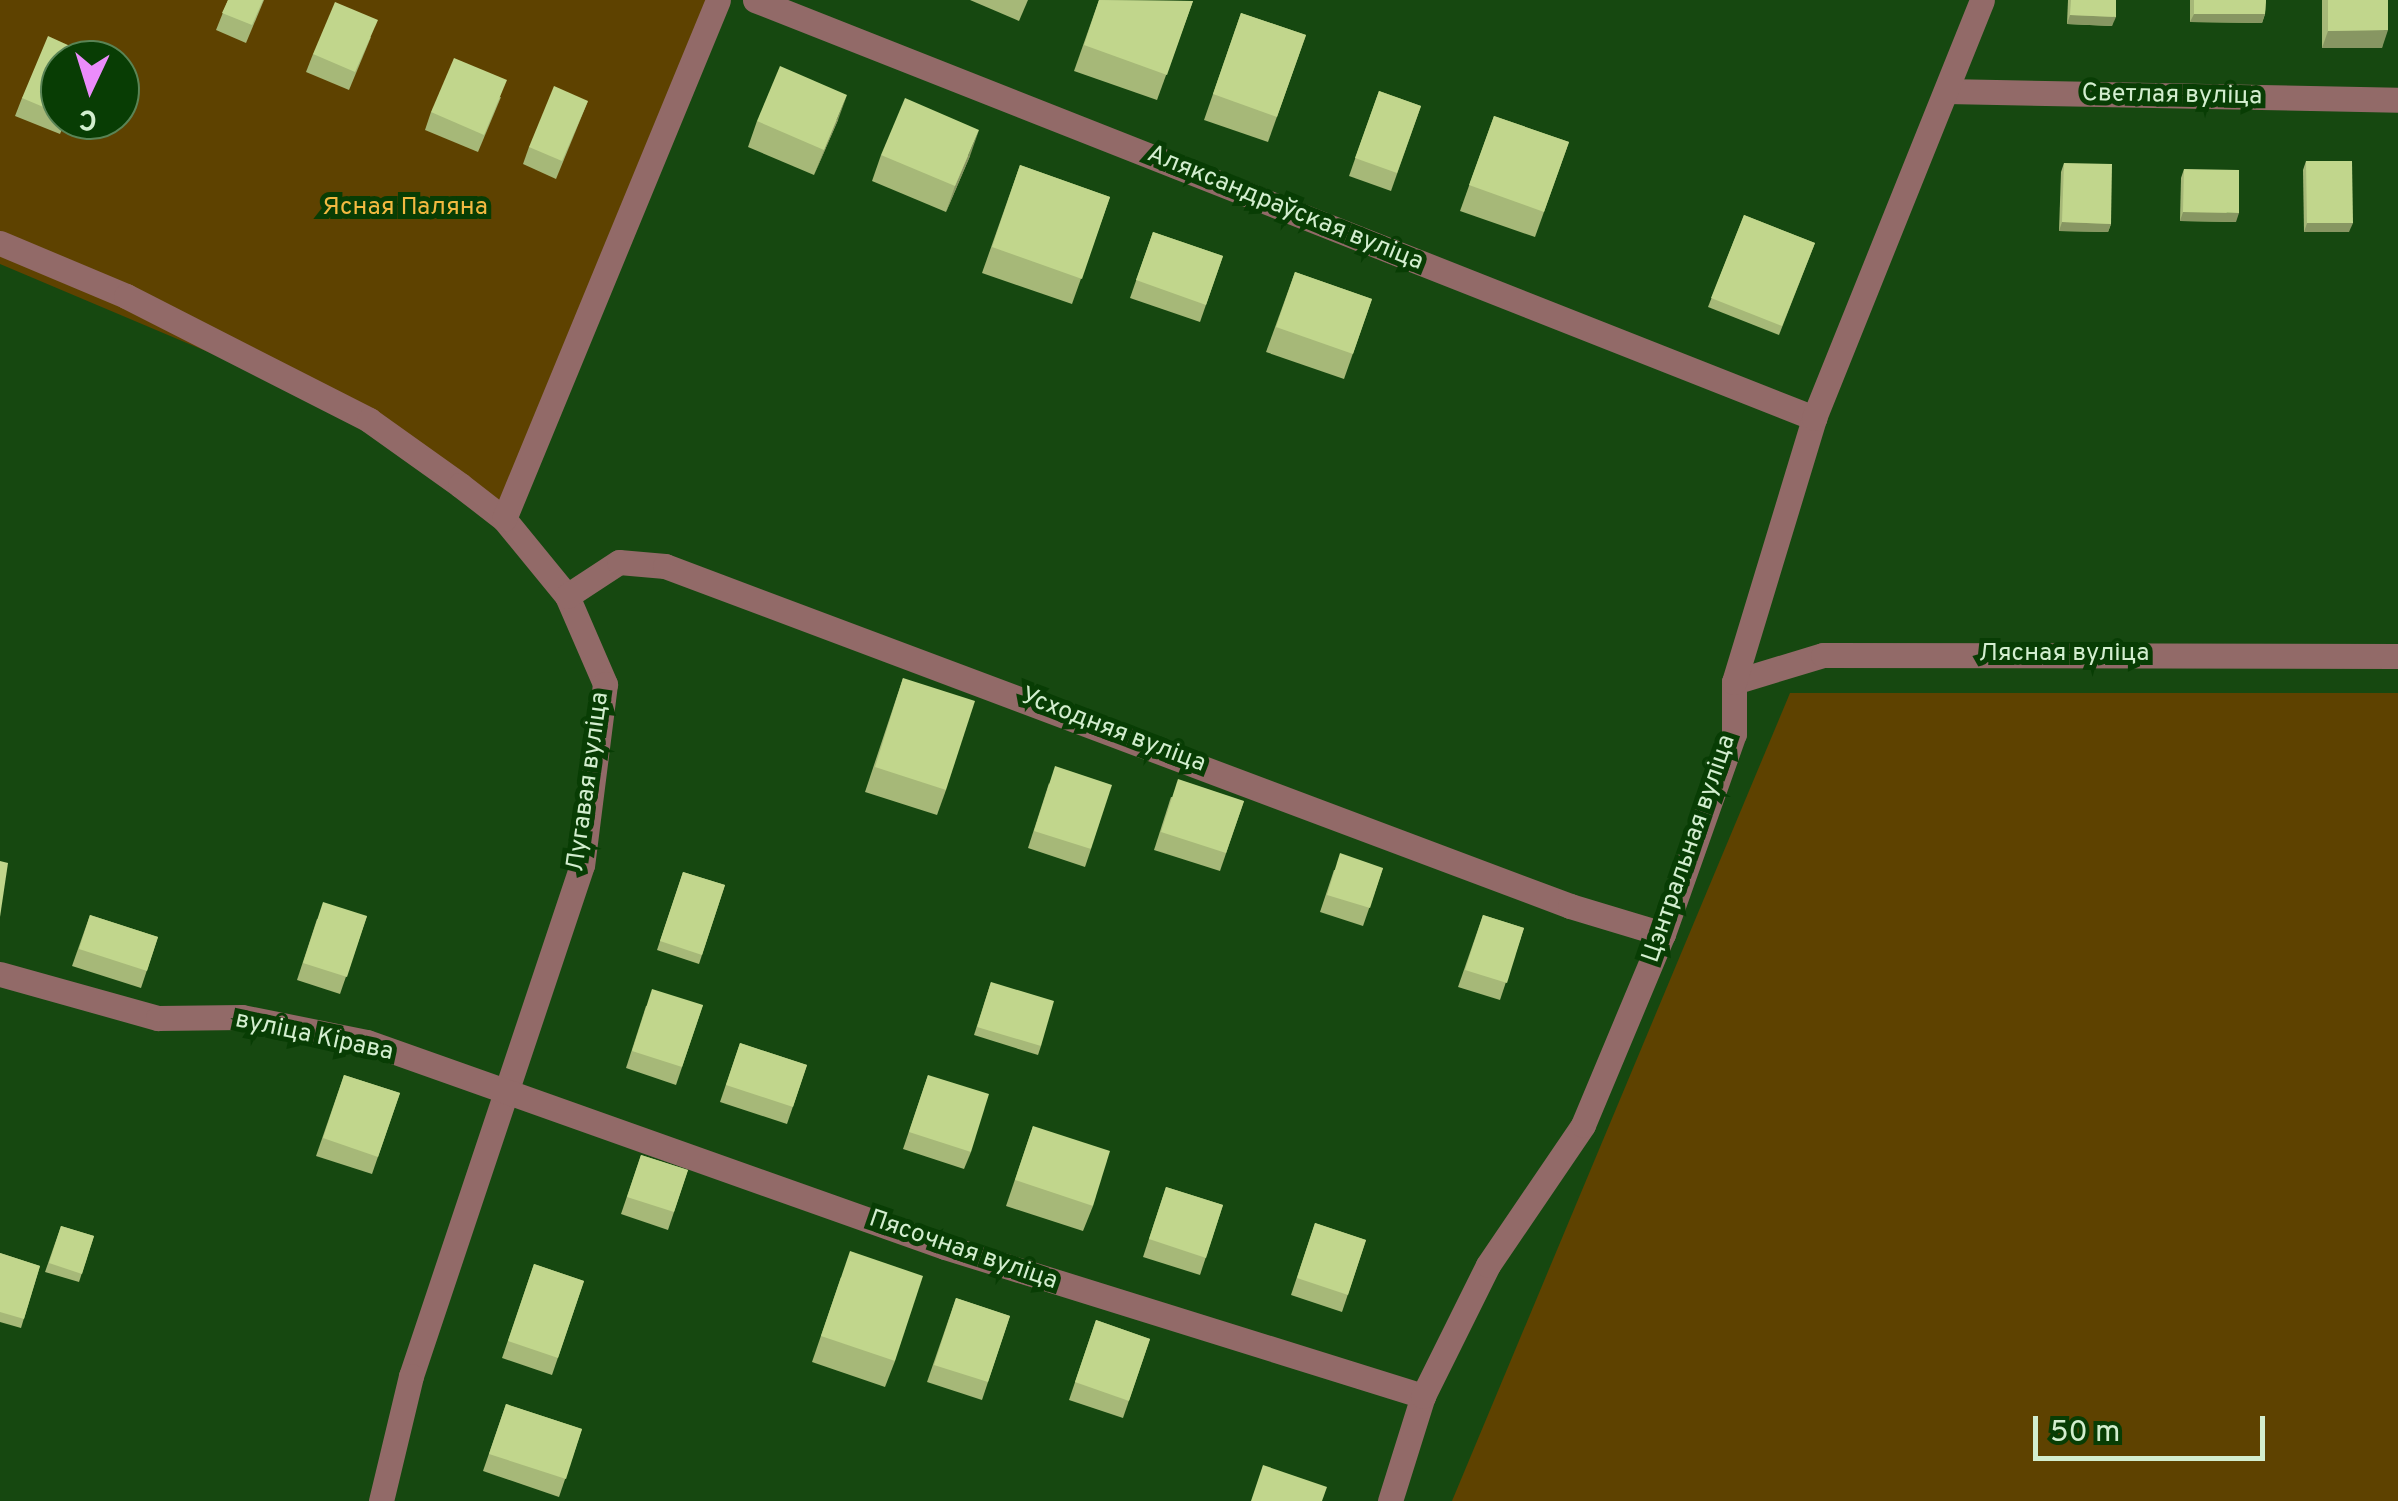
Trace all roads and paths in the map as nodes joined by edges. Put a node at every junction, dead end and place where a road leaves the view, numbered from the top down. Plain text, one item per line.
1 (718, 0) edge
2 (755, 0) edge
3 (1982, 0) edge
4 (1946, 91) junction
5 (2398, 100) edge
6 (0, 243) edge
7 (1814, 418) junction
8 (504, 519) junction
9 (566, 596) junction
10 (2398, 656) edge
11 (1734, 682) junction
12 (1662, 934) junction
13 (0, 974) edge
14 (508, 1092) junction
15 (1423, 1396) junction
16 (381, 1501) edge
17 (1390, 1501) edge

1 - 8 street
2 - 7 street, Аляксандраўская вуліца
3 - 4 street, Цэнтральная вуліца
4 - 5 street, Светлая вуліца
4 - 7 street, Цэнтральная вуліца
6 - 8 street, Лугавая вуліца
7 - 11 street, Цэнтральная вуліца
8 - 9 street, Лугавая вуліца
9 - 12 street, Усходняя вуліца
9 - 14 street, Лугавая вуліца
10 - 11 street, Лясная вуліца
11 - 12 street, Цэнтральная вуліца
12 - 15 street, Цэнтральная вуліца
13 - 14 street, вуліца Кірава
14 - 15 street, Пясочная вуліца
14 - 16 street, Лугавая вуліца
15 - 17 street, Цэнтральная вуліца

